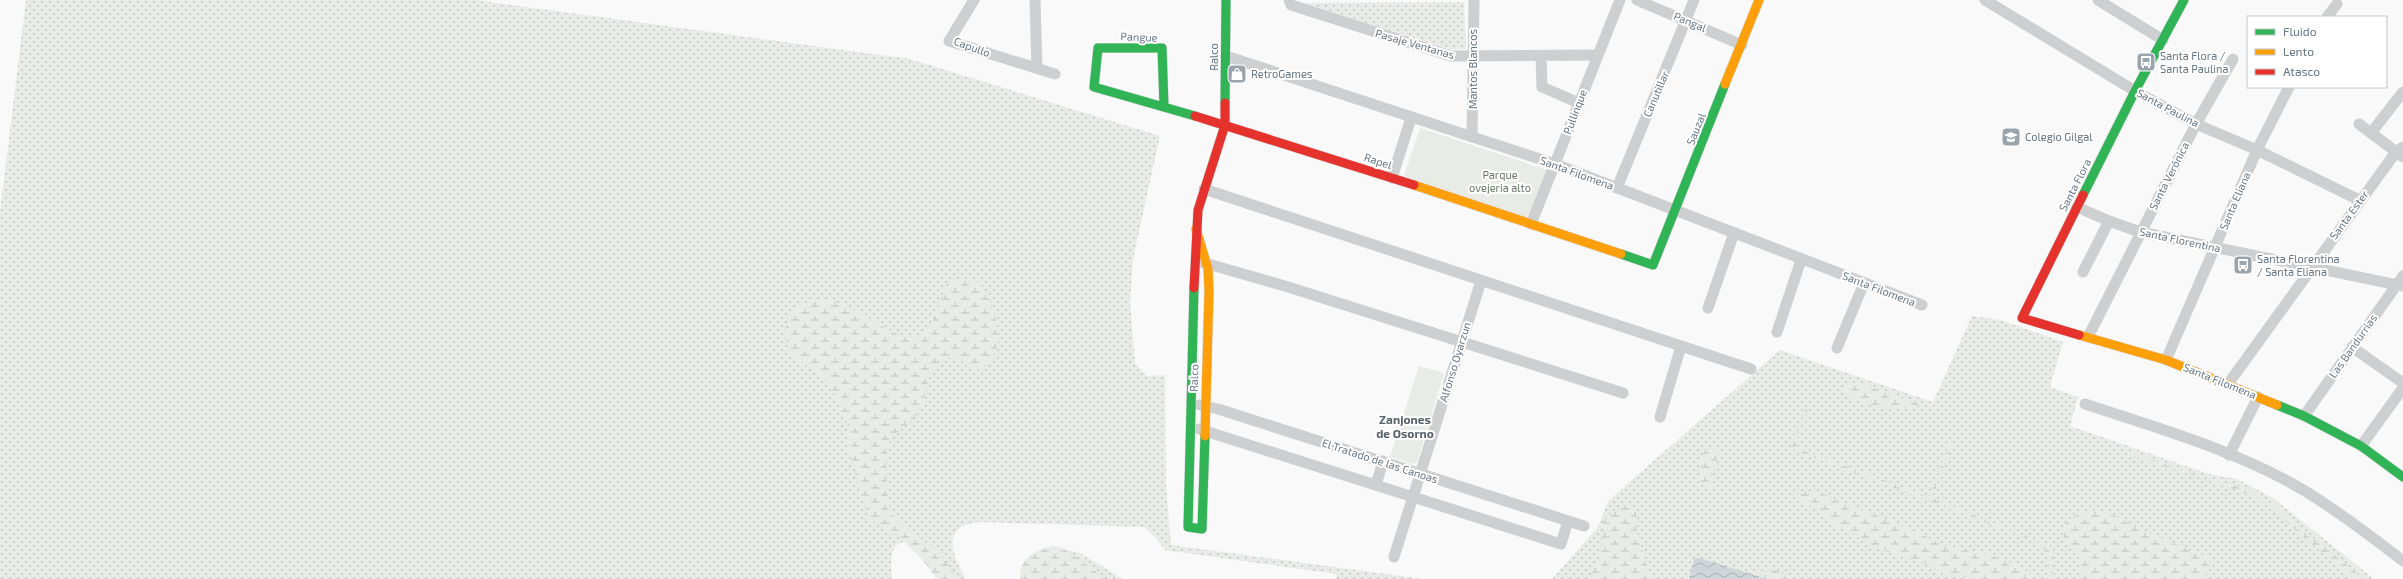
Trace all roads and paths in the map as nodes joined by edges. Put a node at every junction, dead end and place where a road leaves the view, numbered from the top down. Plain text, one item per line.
1 (974, 0) edge
2 (1035, 0) edge
3 (1226, 0) edge
4 (1289, 0) edge
5 (1474, 0) edge
6 (1620, 0) edge
7 (1637, 0) edge
8 (1694, 0) edge
9 (1759, 0) edge
10 (1985, 0) edge
11 (2098, 0) edge
12 (2184, 0) edge
13 (2000, 4) edge
14 (2337, 4) dead end
15 (2328, 16) edge
16 (1686, 20) junction
17 (2163, 40) junction
18 (1742, 45) junction
19 (1226, 56) junction
20 (1473, 56) junction
21 (1541, 56) junction
22 (1597, 56) junction
23 (2233, 59) dead end
24 (1038, 68) junction
25 (1055, 74) dead end
26 (1094, 87) joint
27 (2288, 88) edge
28 (2135, 91) junction
29 (2403, 92) edge
30 (1579, 103) junction
31 (1164, 106) junction
32 (1411, 118) junction
33 (2196, 124) junction
34 (2359, 124) dead end
35 (1226, 125) junction
36 (2371, 133) junction
37 (1472, 137) junction
38 (2257, 150) junction
39 (2401, 152) edge
40 (1555, 164) junction
41 (1392, 178) junction
42 (1617, 188) junction
43 (1204, 189) junction
44 (2359, 200) junction
45 (2078, 207) junction
46 (1676, 210) junction
47 (2109, 221) junction
48 (1531, 224) junction
49 (1196, 229) junction
50 (2140, 232) junction
51 (1734, 233) junction
52 (2215, 247) junction
53 (1801, 260) junction
54 (1195, 261) junction
55 (1206, 263) junction
56 (1653, 265) joint
57 (2312, 268) junction
58 (2083, 272) dead end
59 (1480, 281) junction
60 (2401, 282) edge
61 (1864, 283) junction
62 (1922, 305) dead end
63 (1708, 308) dead end
64 (2022, 318) joint
65 (1777, 332) dead end
66 (2088, 337) junction
67 (1461, 341) junction
68 (1681, 346) junction
69 (2352, 347) junction
70 (1837, 348) dead end
71 (2166, 360) junction
72 (1751, 369) dead end
73 (2403, 383) edge
74 (2228, 384) junction
75 (2403, 388) edge
76 (1623, 393) dead end
77 (2258, 397) junction
78 (1191, 404) junction
79 (2085, 404) dead end
80 (1205, 406) junction
81 (2304, 416) junction
82 (1660, 417) dead end
83 (1191, 429) junction
84 (1204, 430) junction
85 (2361, 446) junction
86 (2229, 455) junction
87 (1383, 461) junction
88 (1420, 474) junction
89 (2403, 477) edge
90 (1376, 485) junction
91 (1413, 496) junction
92 (1568, 521) junction
93 (1584, 526) dead end
94 (1394, 557) dead end
95 (2403, 561) edge

1 - 24 street, Capullo
2 - 24 street
3 - 19 street, Ralco
4 - 20 street, Pasaje Ventanas
5 - 20 street, Mantos Blancos
6 - 22 street, Pullinque
7 - 16 street, Pangal
8 - 16 street, Canutillar
9 - 18 street, Sauzal
10 - 13 street, Santa Paulina
11 - 17 street
12 - 17 street, Santa Flora
13 - 28 street, Santa Paulina
14 - 15 street
16 - 18 street, Pangal
16 - 42 street, Canutillar
17 - 28 street, Santa Flora
18 - 46 street, Sauzal
19 - 32 street, Santa Filomena
19 - 35 street, Ralco
20 - 21 street, Pasaje Ventanas
20 - 37 street, Mantos Blancos
21 - 22 street, Pasaje Ventanas
21 - 30 street
22 - 30 street, Pullinque
23 - 33 street, Santa Verónica
24 - 25 street, Capullo
26 - 31 street, Rapel
26 - 31 street, Pangue
27 - 38 street, Santa Eliana
28 - 33 street, Santa Paulina
28 - 45 street, Santa Flora
29 - 36 street
30 - 40 street, Pullinque
31 - 35 street, Rapel
32 - 37 street, Santa Filomena
32 - 41 street
33 - 38 street, Santa Paulina
33 - 50 street, Santa Verónica
34 - 36 street
35 - 41 street, Rapel
35 - 43 street, Ralco
36 - 39 street
37 - 40 street, Santa Filomena
38 - 44 street, Santa Paulina
38 - 52 street, Santa Eliana
39 - 44 street, Santa Ester
40 - 42 street, Santa Filomena
40 - 48 street, Pullinque
41 - 48 street, Rapel
42 - 46 street, Santa Filomena
43 - 49 street, Ralco
43 - 59 street
44 - 57 street, Santa Ester
45 - 47 street, Santa Florentina
45 - 64 street, Santa Flora
46 - 51 street, Santa Filomena
46 - 56 street, Sauzal
47 - 50 street, Santa Florentina
47 - 58 street
48 - 56 street, Rapel
49 - 54 street, Ralco
49 - 55 street, Ralco
50 - 52 street, Santa Florentina
50 - 66 street, Santa Verónica
51 - 53 street, Santa Filomena
51 - 63 street
52 - 57 street, Santa Florentina
52 - 71 street, Santa Eliana
53 - 61 street, Santa Filomena
53 - 65 street
54 - 55 street
54 - 78 street, Ralco
55 - 67 street
55 - 80 street, Ralco
57 - 60 street, Santa Florentina
57 - 74 street, Santa Ester
59 - 67 street, Alfonso Oyarzun
59 - 68 street
60 - 69 street, Las Bandurrias
61 - 62 street, Santa Filomena
61 - 70 street
64 - 66 street, Santa Filomena
66 - 71 street, Santa Filomena
67 - 76 street
67 - 88 street, Alfonso Oyarzun
68 - 72 street
68 - 82 street
69 - 73 street
69 - 81 street, Las Bandurrias
71 - 74 street, Santa Filomena
74 - 77 street, Santa Filomena
75 - 85 street
77 - 81 street, Santa Filomena
77 - 86 street
78 - 80 street, El Tratado de las Canoas
78 - 83 street, Ralco
79 - 86 street
80 - 84 street, Ralco
80 - 87 street, El Tratado de las Canoas
81 - 85 street, Santa Filomena
83 - 84 street
83 - 84 street, Ralco
84 - 90 street
85 - 89 street, Santa Filomena
86 - 95 street
87 - 88 street, El Tratado de las Canoas
87 - 90 street
88 - 91 street, Alfonso Oyarzun
88 - 92 street, El Tratado de las Canoas
90 - 91 street
91 - 92 street
91 - 94 street, Alfonso Oyarzun
92 - 93 street, El Tratado de las Canoas

